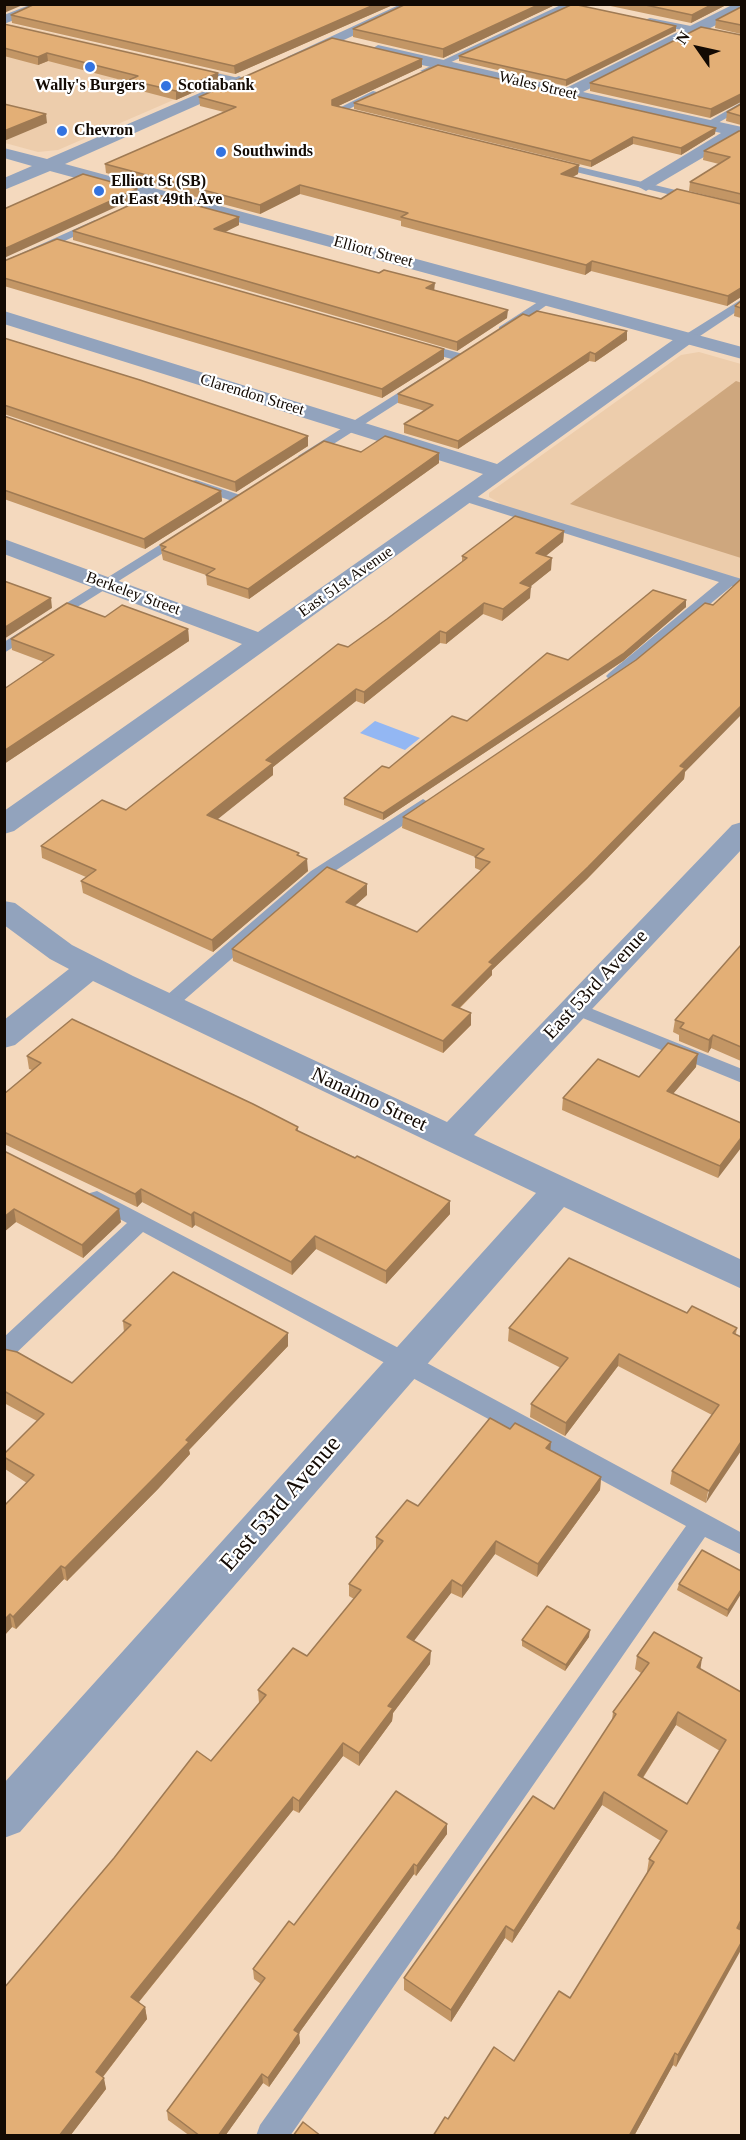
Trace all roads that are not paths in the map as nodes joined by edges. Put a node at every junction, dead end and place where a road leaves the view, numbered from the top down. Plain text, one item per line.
1 (47, 4) edge
2 (414, 4) edge
3 (572, 4) edge
4 (741, 6) edge
5 (584, 7) edge
6 (639, 18) edge
7 (6, 25) edge
8 (694, 30) junction
9 (741, 39) edge
10 (334, 40) junction
11 (282, 63) edge
12 (440, 64) junction
13 (179, 67) edge
14 (420, 74) edge
15 (245, 79) joint
16 (389, 88) edge
17 (568, 93) junction
18 (741, 105) edge
19 (361, 116) edge
20 (707, 125) junction
21 (739, 132) edge
22 (4, 153) edge
23 (543, 161) edge
24 (49, 165) junction
25 (4, 185) edge
26 (646, 186) junction
27 (741, 209) edge
28 (105, 218) edge
29 (57, 241) junction
30 (80, 248) edge
31 (4, 266) edge
32 (548, 300) junction
33 (741, 302) edge
34 (4, 317) edge
35 (495, 334) edge
36 (687, 339) junction
37 (402, 341) edge
38 (741, 353) edge
39 (351, 426) junction
40 (297, 461) edge
41 (500, 472) junction
42 (183, 480) edge
43 (465, 497) junction
44 (219, 511) edge
45 (191, 529) edge
46 (4, 546) edge
47 (736, 582) edge
48 (106, 584) junction
49 (261, 642) junction
50 (4, 649) edge
51 (600, 685) edge
52 (434, 797) edge
53 (4, 825) edge
54 (741, 831) edge
55 (4, 910) edge
56 (90, 968) junction
57 (167, 1005) junction
58 (575, 1008) junction
59 (4, 1037) edge
60 (741, 1077) edge
61 (451, 1139) junction
62 (78, 1189) edge
63 (558, 1191) junction
64 (142, 1221) junction
65 (741, 1276) edge
66 (4, 1351) edge
67 (406, 1362) junction
68 (702, 1522) junction
69 (741, 1545) edge
70 (4, 1817) edge
71 (271, 2136) edge

1 - 7 street
2 - 10 street
3 - 5 lane
3 - 12 lane
4 - 8 street
6 - 8 lane
8 - 9 lane
8 - 17 street
10 - 11 street
10 - 12 street, Wales Street
12 - 14 lane
12 - 17 street, Wales Street
13 - 15 lane
15 - 24 street
16 - 19 lane
17 - 20 street, Wales Street
18 - 20 lane
20 - 21 street, Wales Street
21 - 26 street
22 - 24 street, Elliott Street
23 - 26 lane
24 - 25 street
24 - 32 street, Elliott Street
26 - 27 lane
28 - 29 lane
29 - 30 lane
29 - 31 lane
32 - 35 lane
32 - 36 street, Elliott Street
33 - 36 lane
34 - 39 street, Clarendon Street
36 - 38 street, Elliott Street
36 - 41 street, East 51st Avenue
37 - 39 lane
39 - 40 lane
39 - 41 street, Clarendon Street
41 - 43 street, East 51st Avenue
42 - 44 lane
43 - 47 lane
43 - 49 street, East 51st Avenue
45 - 48 lane
46 - 48 street, Berkeley Street
47 - 51 lane
48 - 49 street, Berkeley Street
48 - 50 lane
49 - 53 street, East 51st Avenue
52 - 57 lane
54 - 58 street, East 53rd Avenue
55 - 56 street, Nanaimo Street
56 - 57 street, Nanaimo Street
56 - 59 street
57 - 61 street, Nanaimo Street
58 - 60 lane
58 - 61 street, East 53rd Avenue
61 - 63 street, Nanaimo Street
62 - 64 lane
63 - 65 street, Nanaimo Street
63 - 67 street, East 53rd Avenue
64 - 66 lane
64 - 67 lane
67 - 68 lane
67 - 70 street, East 53rd Avenue
68 - 69 lane
68 - 71 lane

